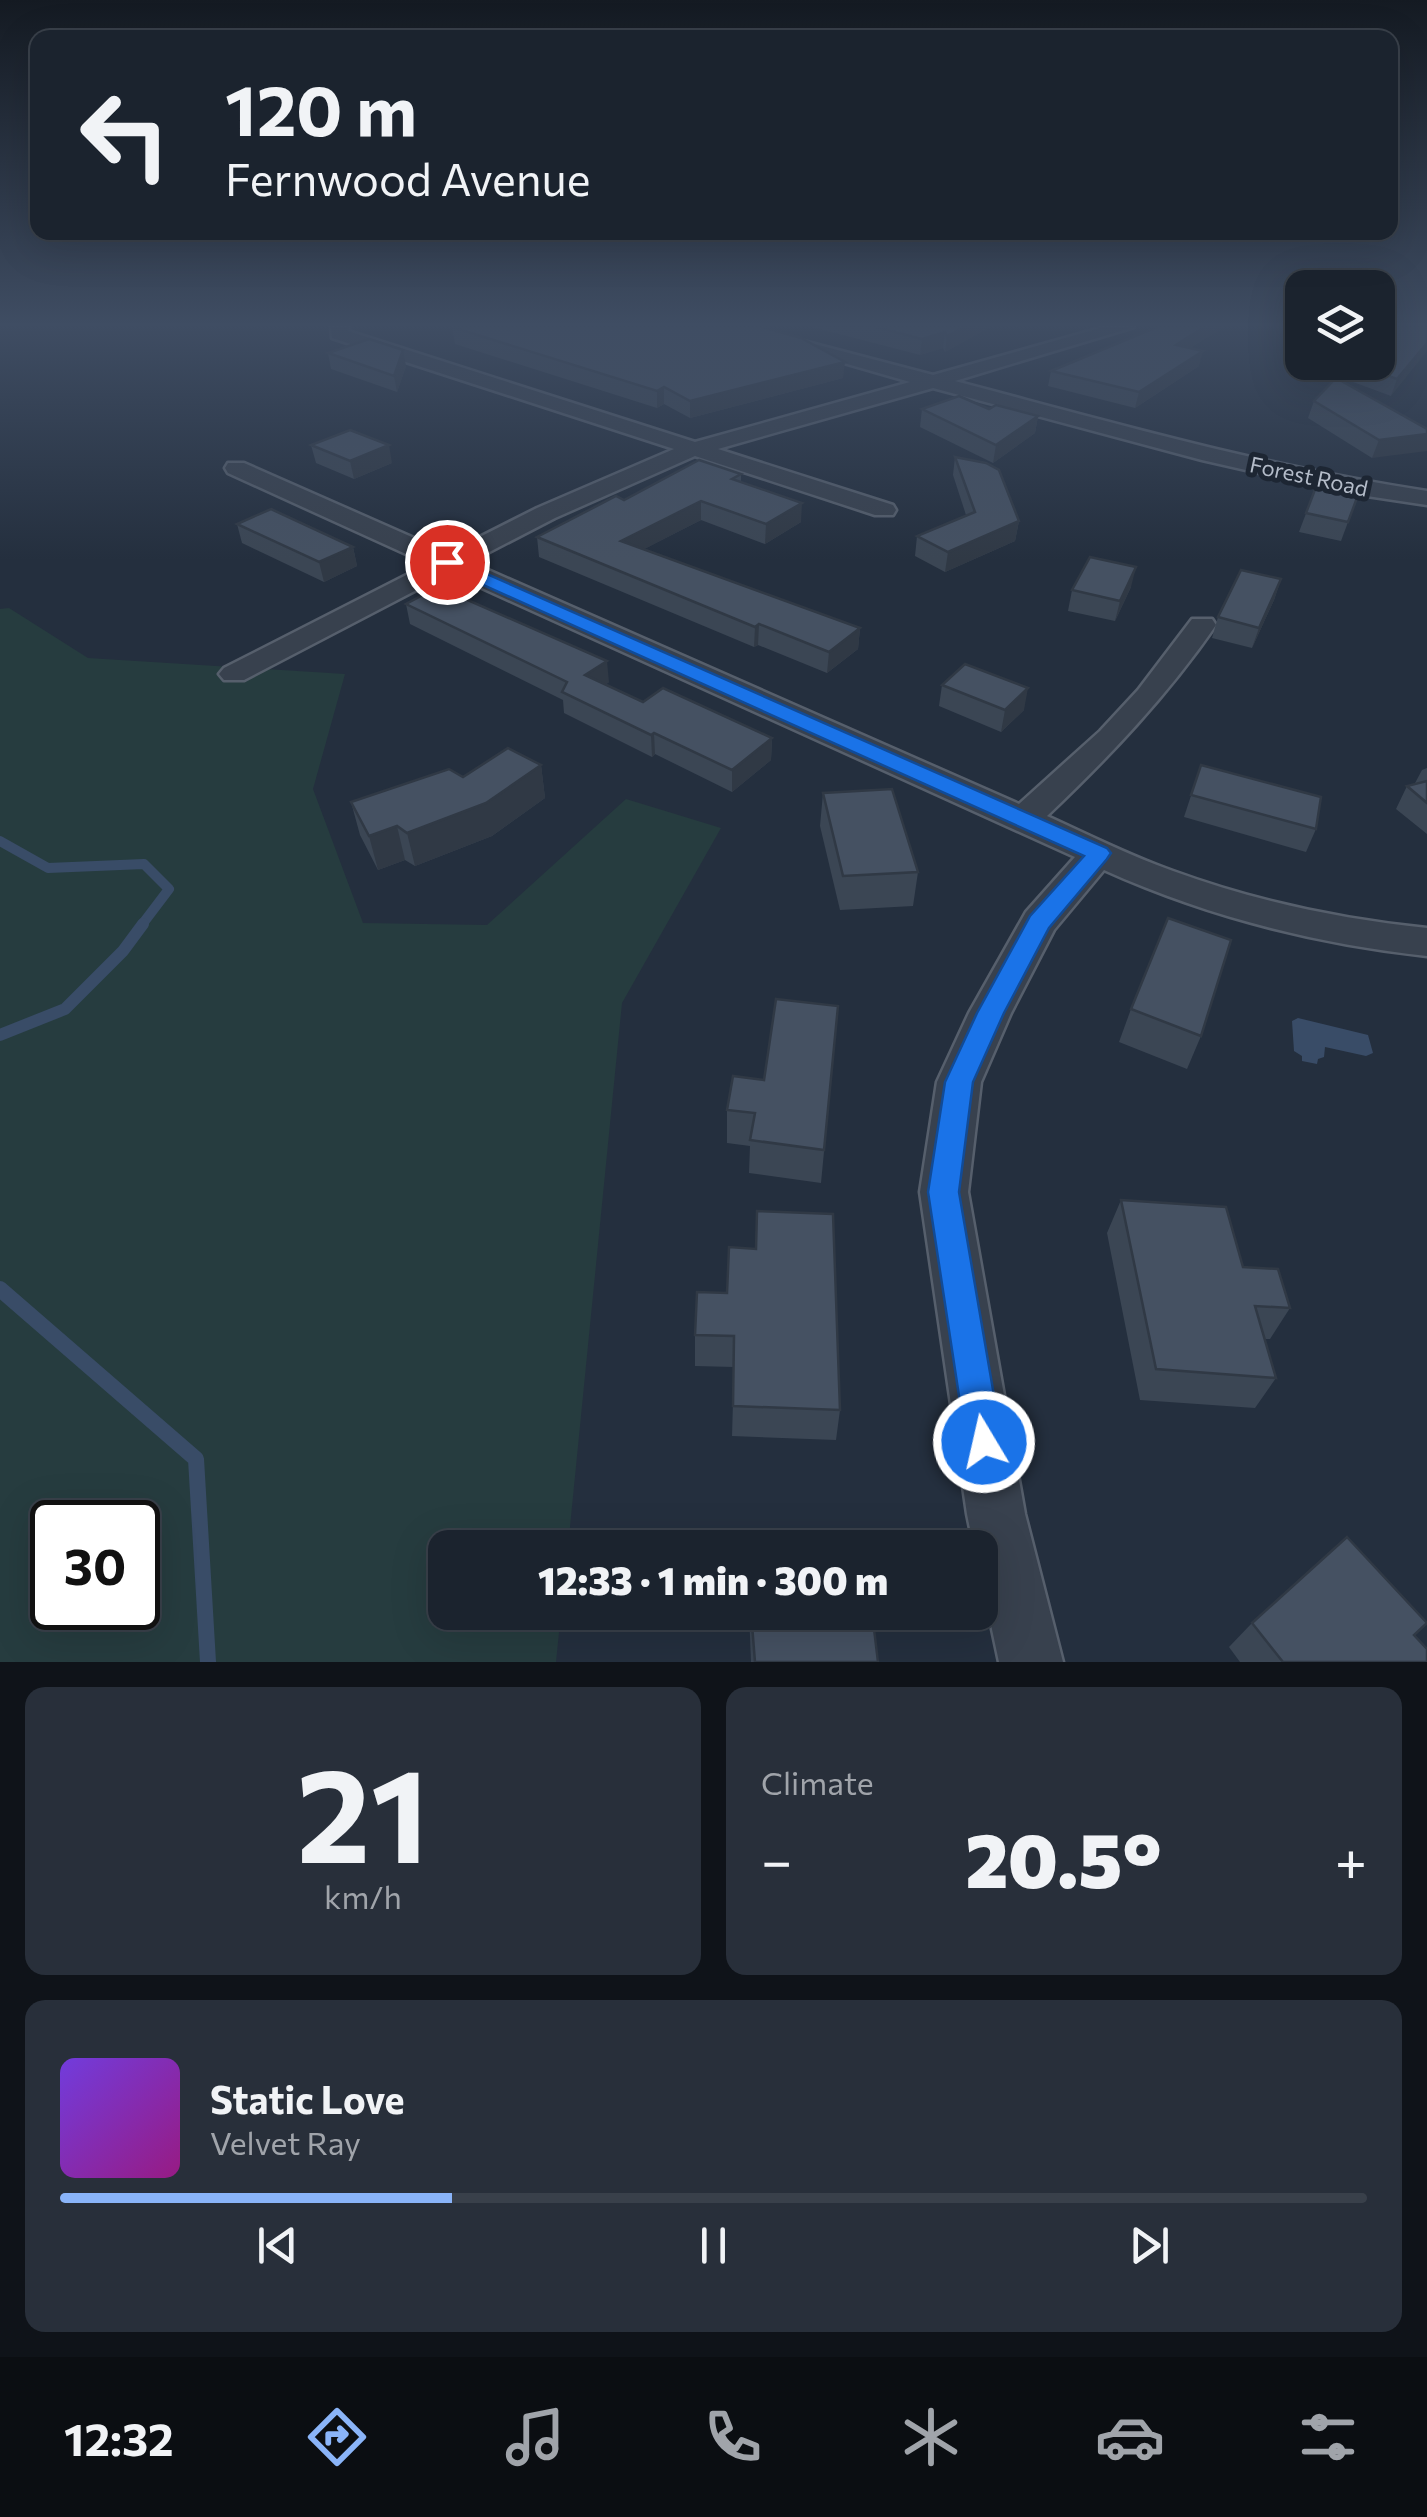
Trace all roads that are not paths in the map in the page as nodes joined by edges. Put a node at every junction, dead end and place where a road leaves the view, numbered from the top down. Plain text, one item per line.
1 (558, 405) edge
2 (852, 405) edge
3 (1019, 405) edge
4 (694, 448) junction
5 (236, 468) dead end
6 (1427, 498) edge
7 (884, 510) dead end
8 (447, 562) junction
9 (1202, 625) dead end
10 (234, 674) dead end
11 (1023, 819) junction
12 (1099, 853) junction
13 (1427, 942) edge
14 (1031, 1662) edge

1 - 4 street
2 - 4 street
3 - 6 street, Forest Road
4 - 7 street
4 - 8 street
5 - 8 street
8 - 10 street
8 - 11 street
9 - 11 street
11 - 12 street
12 - 13 street
12 - 14 street

